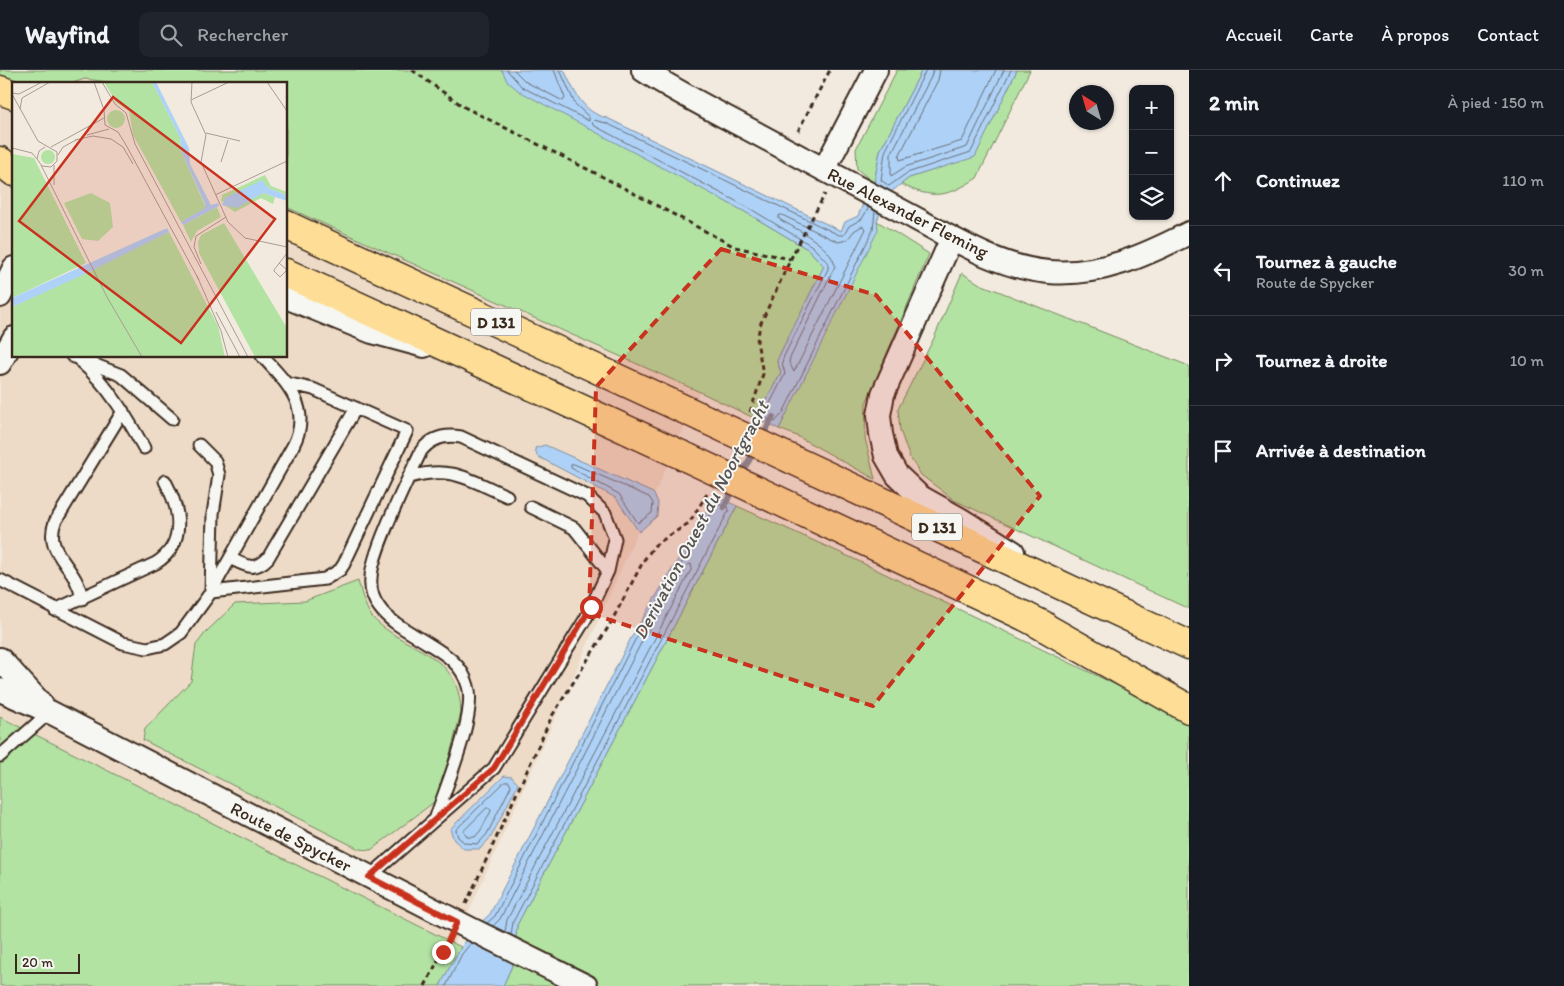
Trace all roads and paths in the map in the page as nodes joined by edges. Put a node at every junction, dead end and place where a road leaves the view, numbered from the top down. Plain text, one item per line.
1 (412, 70) edge
2 (643, 70) edge
3 (830, 70) edge
4 (876, 70) edge
5 (0, 90) edge
6 (12, 94) edge
7 (788, 150) junction
8 (0, 161) edge
9 (12, 170) edge
10 (824, 170) junction
11 (819, 205) dead end
12 (288, 226) edge
13 (1189, 233) edge
14 (952, 238) junction
15 (790, 259) junction
16 (12, 272) edge
17 (288, 274) edge
18 (0, 296) edge
19 (288, 298) edge
20 (12, 342) edge
21 (12, 358) edge
22 (74, 358) edge
23 (77, 358) edge
24 (264, 358) edge
25 (482, 362) junction
26 (0, 363) edge
27 (0, 374) edge
28 (286, 383) junction
29 (356, 408) junction
30 (123, 411) junction
31 (750, 412) dead end
32 (172, 420) dead end
33 (199, 444) dead end
34 (144, 448) dead end
35 (410, 477) junction
36 (165, 480) dead end
37 (708, 494) dead end
38 (507, 496) dead end
39 (531, 508) dead end
40 (230, 558) junction
41 (608, 570) junction
42 (0, 580) edge
43 (211, 592) junction
44 (1084, 596) junction
45 (82, 599) junction
46 (55, 610) junction
47 (1023, 615) junction
48 (1189, 644) edge
49 (0, 659) edge
50 (0, 690) edge
51 (1189, 694) edge
52 (1189, 709) edge
53 (50, 712) junction
54 (0, 756) edge
55 (436, 817) junction
56 (369, 877) junction
57 (464, 926) junction
58 (425, 986) edge
59 (586, 986) edge

1 - 15 path
2 - 7 street, Rue Alexander Fleming
3 - 7 path
4 - 10 street
5 - 6 main road
7 - 10 street, Rue Alexander Fleming
8 - 9 main road
10 - 14 street, Rue Alexander Fleming
11 - 15 path
12 - 44 main road, D 131, bridge
13 - 14 street, Rue Alexander Fleming
14 - 44 street
15 - 31 path
16 - 18 street
17 - 25 main road, D 131
19 - 25 street
20 - 26 street
21 - 27 street
22 - 30 lane
23 - 32 lane
24 - 28 lane
25 - 47 main road, D 131, bridge
28 - 29 lane
28 - 40 lane
29 - 40 lane
29 - 43 lane
30 - 34 lane
30 - 45 lane
33 - 43 lane
35 - 38 lane
35 - 41 lane
35 - 55 lane
36 - 45 lane
37 - 57 path
39 - 41 lane
40 - 43 lane
41 - 55 lane
42 - 46 lane
43 - 46 lane
44 - 48 main road, D 131
45 - 46 lane
47 - 51 main road, D 131
47 - 52 main road
49 - 53 street, Route de Spycker
50 - 53 street, Route de Spycker
53 - 54 lane
53 - 56 street, Route de Spycker
55 - 56 lane
56 - 57 street, Route de Spycker
57 - 58 path
57 - 59 street, Route de Spycker

